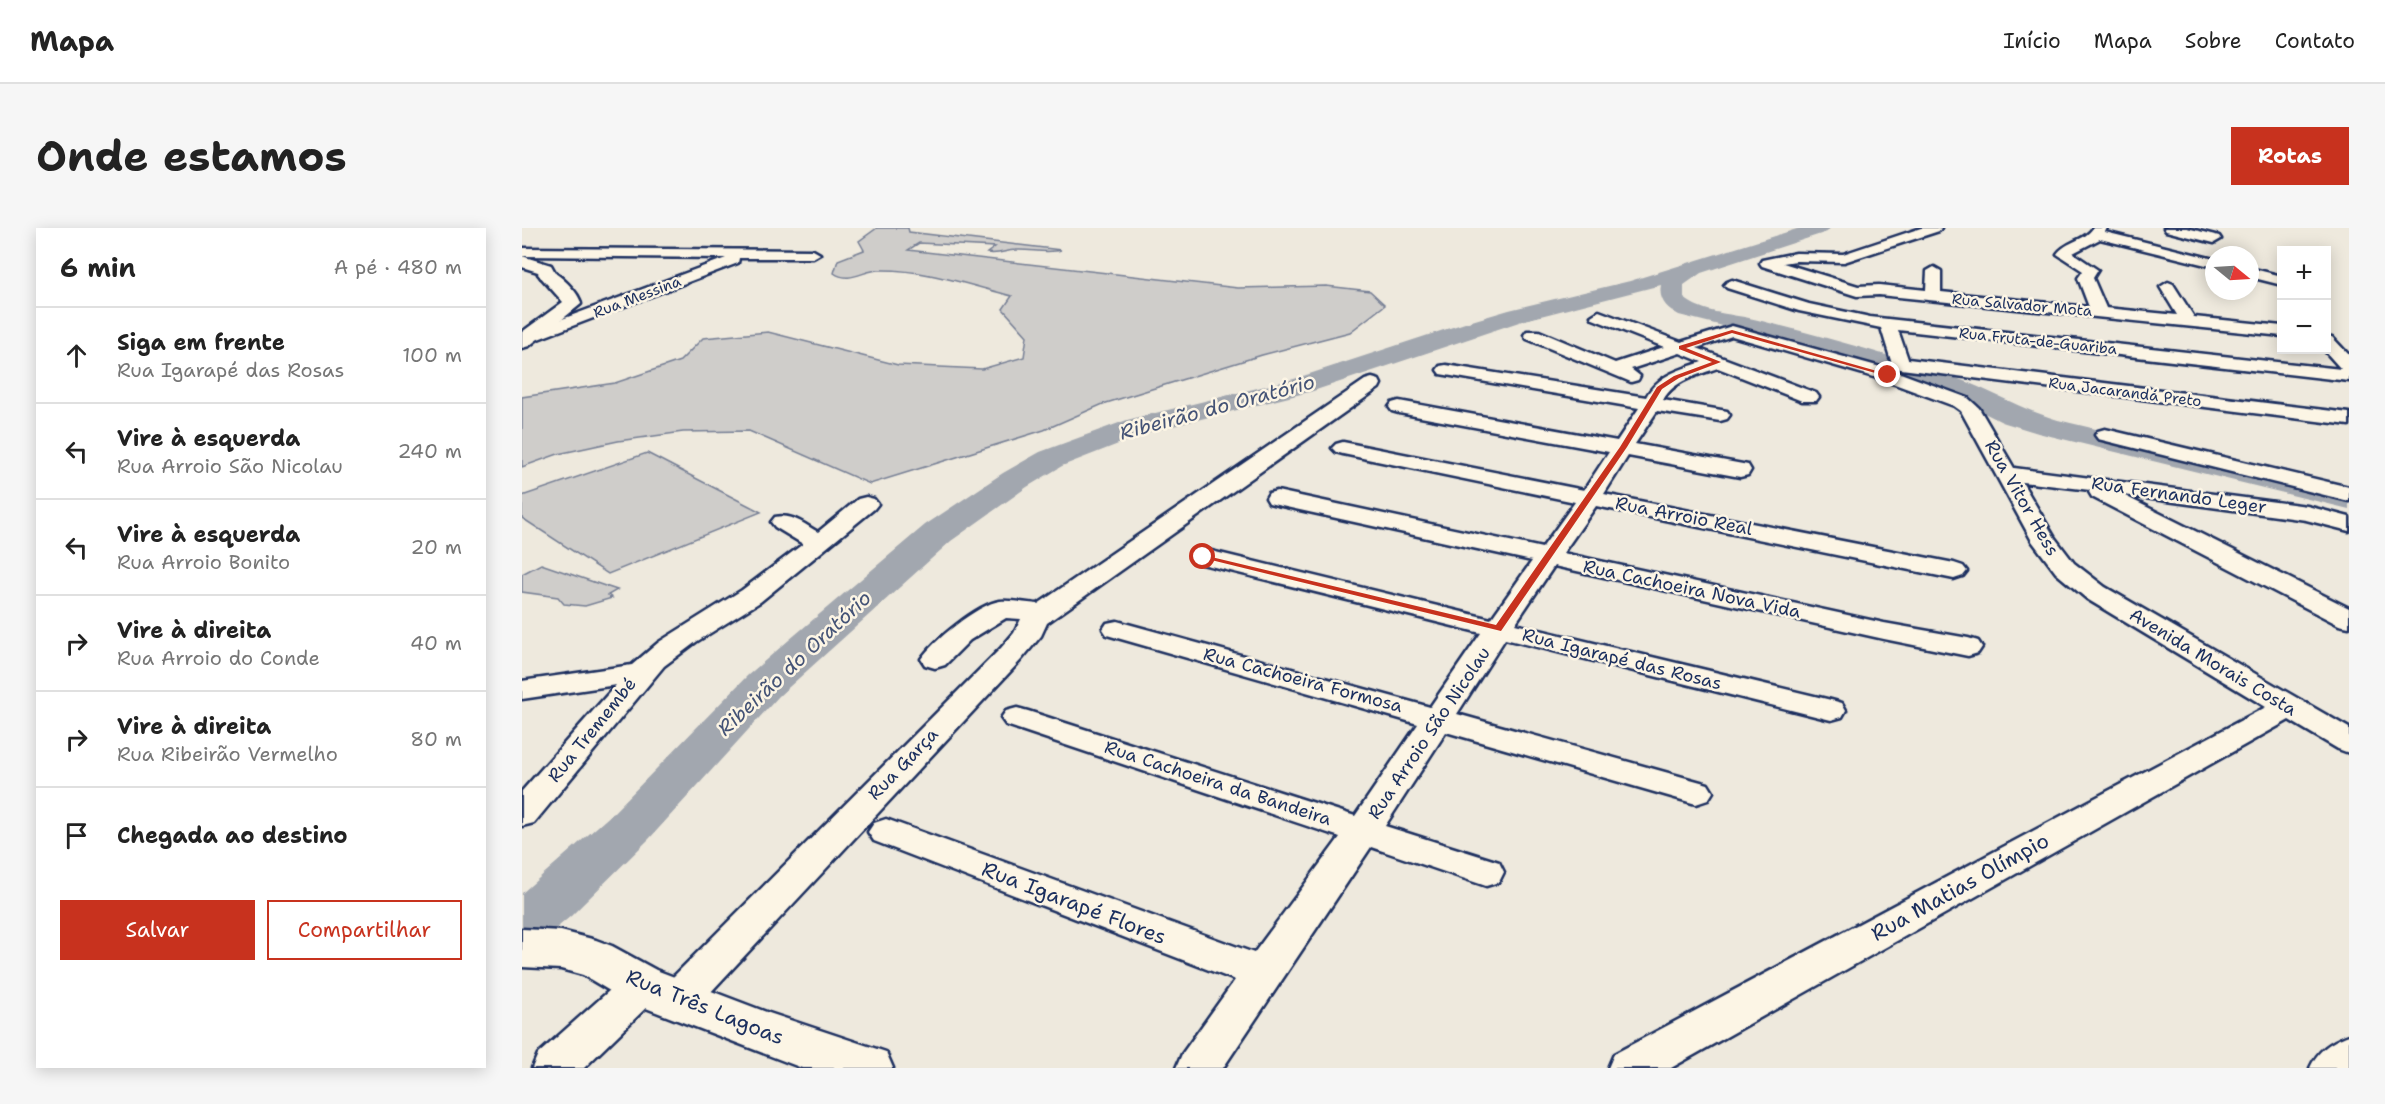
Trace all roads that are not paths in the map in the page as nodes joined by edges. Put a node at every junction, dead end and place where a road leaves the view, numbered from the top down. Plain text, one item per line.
1 (1934, 228) edge
2 (2171, 228) edge
3 (2098, 231) edge
4 (2214, 239) dead end
5 (522, 252) edge
6 (606, 253) junction
7 (749, 254) junction
8 (813, 254) dead end
9 (522, 261) edge
10 (2205, 261) edge
11 (1934, 271) dead end
12 (547, 274) junction
13 (2259, 275) edge
14 (522, 280) edge
15 (2277, 280) edge
16 (1732, 285) dead end
17 (2168, 287) dead end
18 (1857, 291) junction
19 (1933, 297) junction
20 (1805, 308) junction
21 (2100, 313) junction
22 (1599, 316) dead end
23 (1779, 317) dead end
24 (2189, 322) junction
25 (1888, 324) junction
26 (2277, 331) edge
27 (1533, 335) dead end
28 (2333, 336) edge
29 (524, 341) edge
30 (1681, 348) junction
31 (1718, 362) junction
32 (2349, 366) edge
33 (1613, 369) junction
34 (1446, 370) dead end
35 (2349, 375) edge
36 (1372, 384) dead end
37 (1655, 396) junction
38 (1809, 397) dead end
39 (1399, 407) dead end
40 (1719, 415) dead end
41 (2349, 419) edge
42 (2105, 435) dead end
43 (1624, 447) junction
44 (1343, 448) dead end
45 (1740, 470) dead end
46 (2008, 474) junction
47 (2080, 482) junction
48 (2349, 494) edge
49 (1590, 497) junction
50 (1277, 498) dead end
51 (866, 504) dead end
52 (2307, 513) junction
53 (783, 522) dead end
54 (2349, 524) edge
55 (2349, 532) edge
56 (820, 543) junction
57 (1203, 557) dead end
58 (1548, 557) junction
59 (1953, 571) dead end
60 (2079, 580) joint
61 (1036, 616) junction
62 (2349, 619) edge
63 (1117, 628) dead end
64 (1498, 629) junction
65 (1968, 647) dead end
66 (934, 659) dead end
67 (638, 673) junction
68 (522, 690) edge
69 (2289, 707) junction
70 (1831, 710) dead end
71 (1017, 718) dead end
72 (1440, 718) junction
73 (2349, 742) edge
74 (1696, 792) dead end
75 (522, 814) edge
76 (1364, 830) junction
77 (886, 832) dead end
78 (1486, 872) dead end
79 (532, 948) edge
80 (1262, 973) junction
81 (660, 992) junction
82 (2349, 1054) edge
83 (847, 1065) edge
84 (554, 1068) edge
85 (1198, 1068) edge
86 (1630, 1068) edge
87 (2332, 1068) edge

1 - 18 street, Rua Salvador Mota
2 - 4 street
3 - 10 street
3 - 21 street
5 - 6 street
6 - 7 street
6 - 12 street
7 - 8 street
7 - 29 street, Rua Messina
9 - 12 street
11 - 19 street
12 - 14 street
12 - 29 street
13 - 15 street
16 - 20 street, Rua Fruta-de-Guariba
17 - 24 street
18 - 19 street, Rua Salvador Mota
18 - 20 street
19 - 21 street, Rua Salvador Mota
20 - 23 street
20 - 25 street, Rua Fruta-de-Guariba
21 - 24 street, Rua Salvador Mota
22 - 30 street
24 - 26 street, Rua Salvador Mota
25 - 35 street, Rua Fruta-de-Guariba
25 - 41 street, Rua Jacarandá Preto
27 - 33 street
28 - 32 street
30 - 31 street
30 - 33 street
30 - 46 street, Rua Vitor Hess
31 - 37 street, Rua Arroio São Nicolau
31 - 38 street
33 - 37 street
34 - 37 street
36 - 61 street
37 - 40 street
37 - 43 street, Rua Arroio São Nicolau
39 - 43 street
42 - 48 street
43 - 45 street
43 - 49 street, Rua Arroio São Nicolau
44 - 49 street, Rua Arroio Real
46 - 47 street, Rua Fernando Leger
46 - 60 street, Rua Vitor Hess
47 - 52 street, Rua Fernando Leger
47 - 62 street
49 - 58 street, Rua Arroio São Nicolau
49 - 59 street, Rua Arroio Real
50 - 58 street, Rua Cachoeira Nova Vida
51 - 56 street
52 - 54 street, Rua Fernando Leger
52 - 55 street
53 - 56 street
56 - 67 street
57 - 64 street, Rua Igarapé das Rosas
58 - 64 street, Rua Arroio São Nicolau
58 - 65 street, Rua Cachoeira Nova Vida
60 - 69 street, Avenida Morais Costa
61 - 66 street
61 - 81 street, Rua Garça
63 - 72 street, Rua Cachoeira Formosa
64 - 70 street, Rua Igarapé das Rosas
64 - 72 street, Rua Arroio São Nicolau
67 - 68 street
67 - 75 street, Rua Tremembé
69 - 73 street, Avenida Morais Costa
69 - 86 street, Rua Matias Olímpio
71 - 76 street, Rua Cachoeira da Bandeira
72 - 74 street, Rua Cachoeira Formosa
72 - 76 street, Rua Arroio São Nicolau
76 - 78 street, Rua Cachoeira da Bandeira
76 - 80 street, Rua Arroio São Nicolau
77 - 80 street, Rua Igarapé Flores
79 - 81 street, Rua Três Lagoas
80 - 85 street, Rua Arroio São Nicolau
81 - 83 street, Rua Três Lagoas
81 - 84 street, Rua Garça
82 - 87 street

